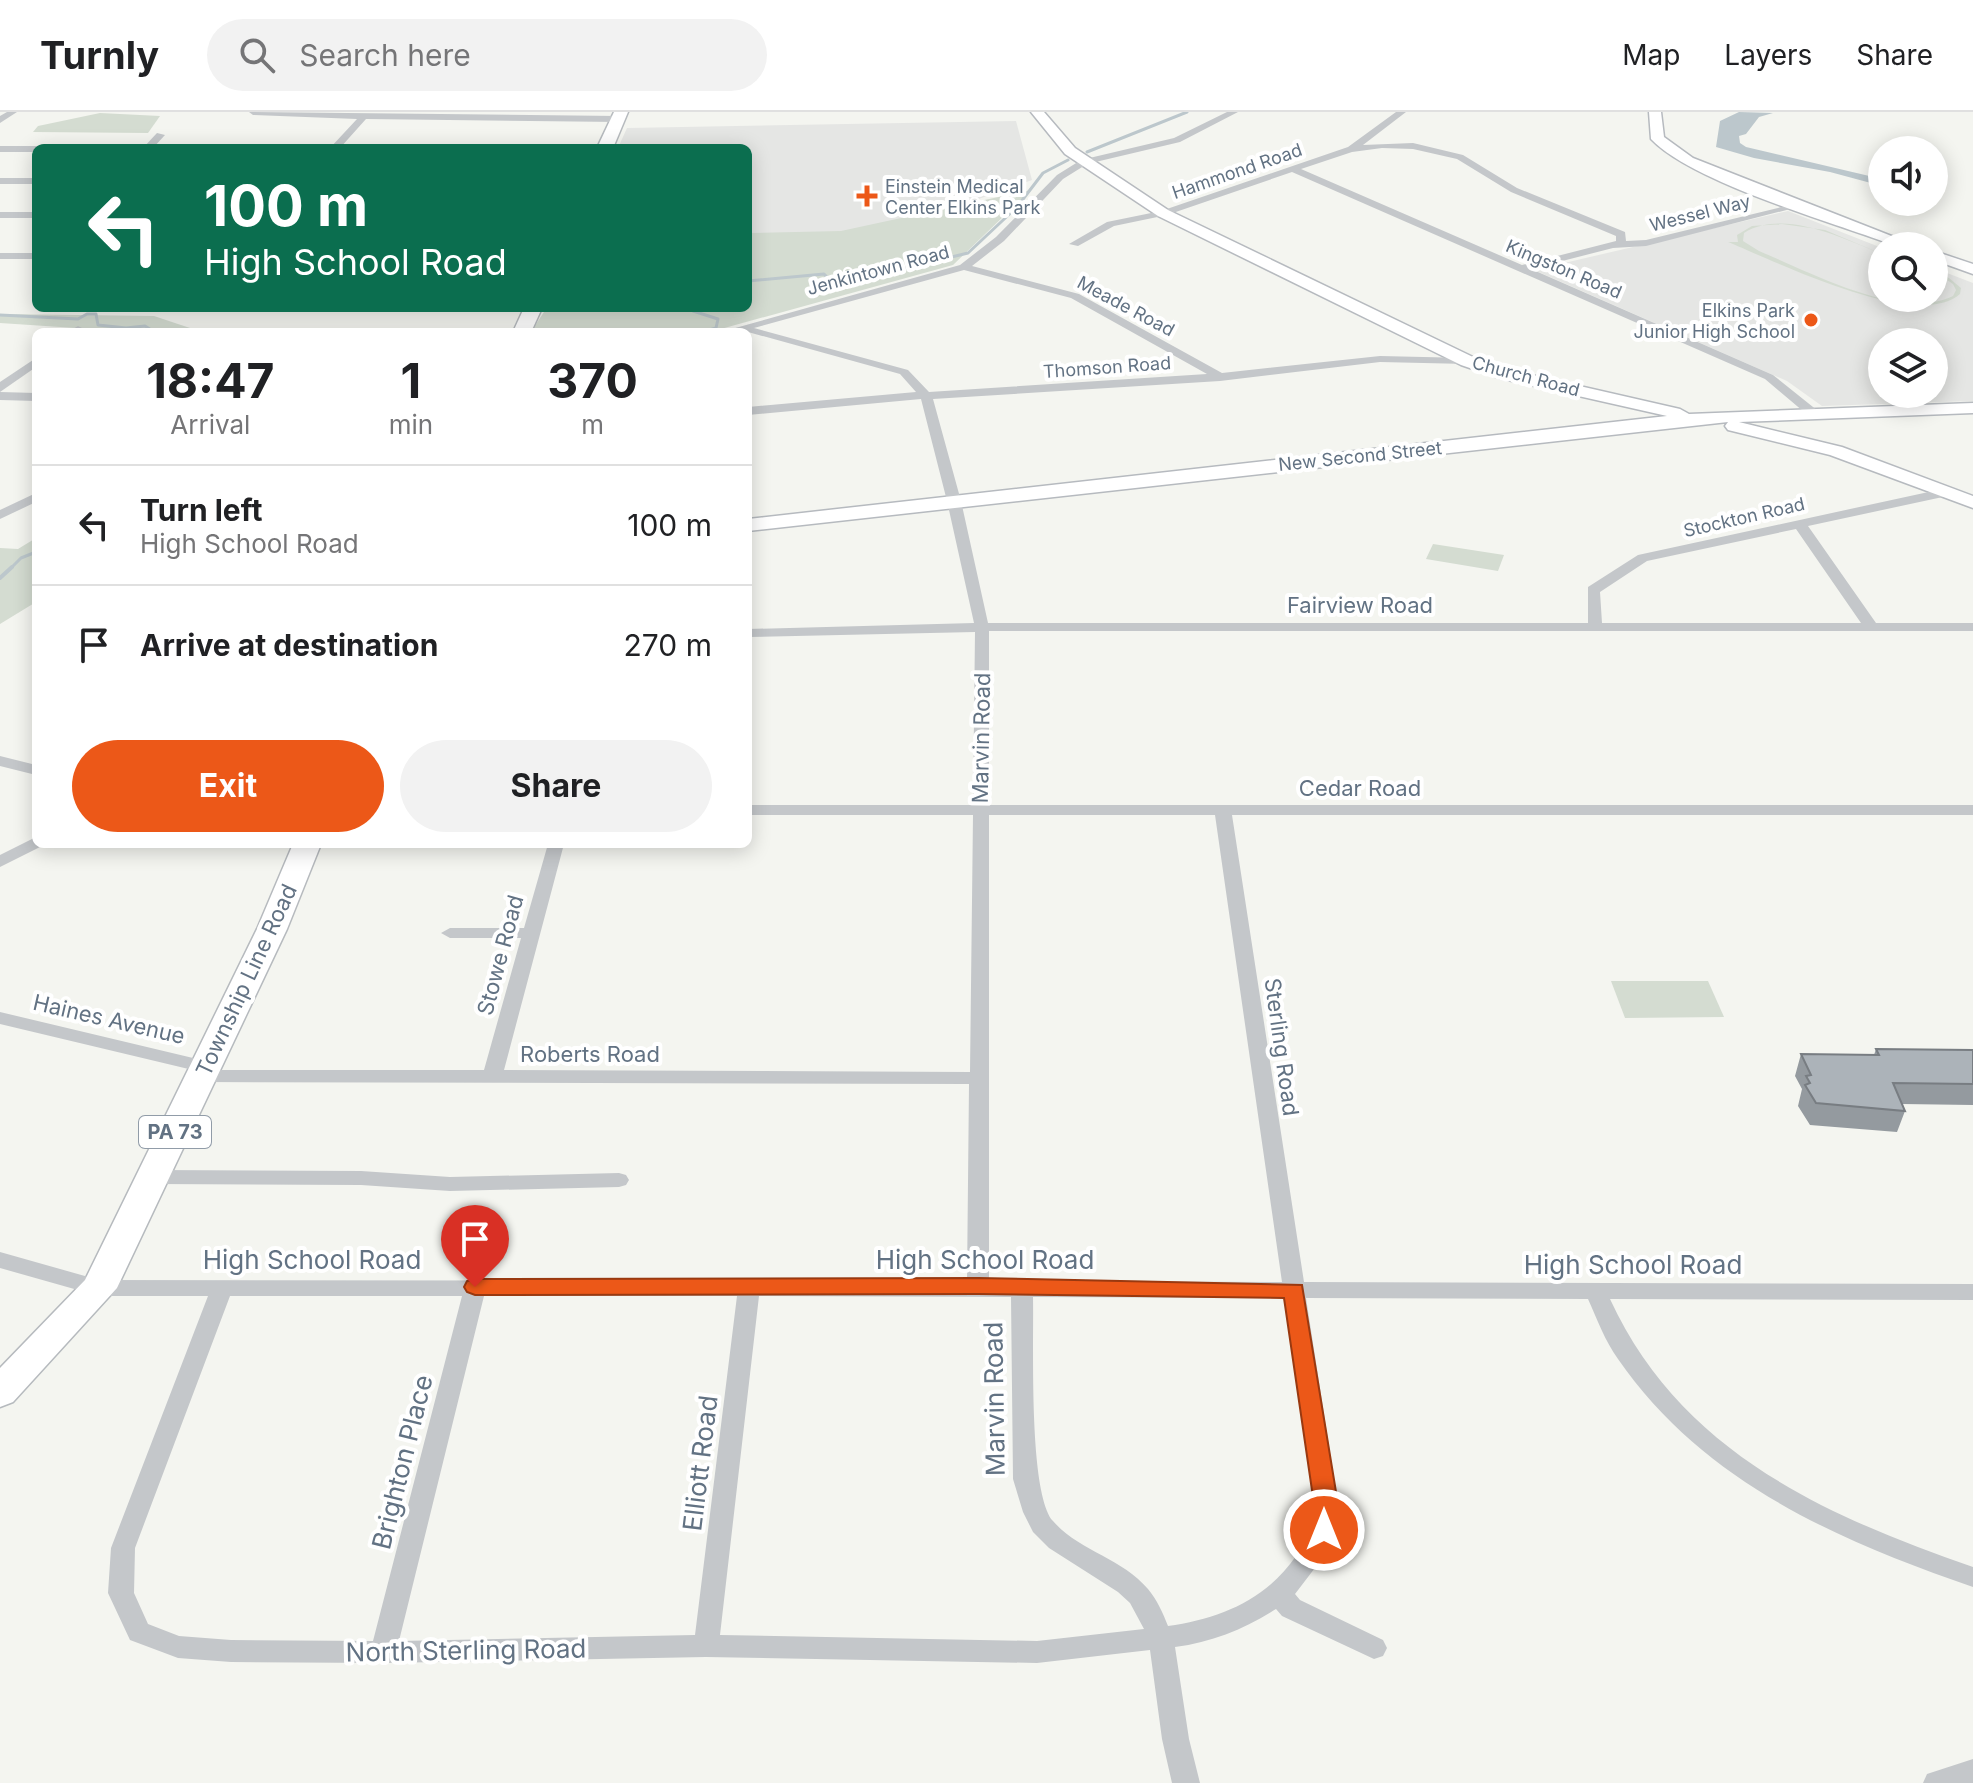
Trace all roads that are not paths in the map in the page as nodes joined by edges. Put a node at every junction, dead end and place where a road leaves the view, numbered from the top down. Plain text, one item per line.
1 (13, 112) edge
2 (253, 112) edge
3 (1037, 112) edge
4 (1234, 112) edge
5 (1402, 112) edge
6 (1655, 112) edge
7 (366, 114) edge
8 (620, 116) edge
9 (0, 120) edge
10 (160, 135) dead end
11 (152, 144) edge
12 (339, 144) edge
13 (607, 144) edge
14 (0, 149) edge
15 (32, 149) edge
16 (1351, 149) junction
17 (1084, 162) junction
18 (1292, 169) junction
19 (0, 181) edge
20 (32, 181) edge
21 (1795, 205) junction
22 (1163, 213) junction
23 (0, 215) edge
24 (32, 215) edge
25 (1871, 232) edge
26 (1074, 244) dead end
27 (1613, 245) junction
28 (0, 256) edge
29 (32, 256) edge
30 (1948, 260) edge
31 (964, 267) junction
32 (1520, 269) junction
33 (1973, 269) edge
34 (742, 328) edge
35 (752, 331) edge
36 (1467, 361) junction
37 (32, 364) edge
38 (1220, 377) junction
39 (0, 388) edge
40 (0, 396) edge
41 (926, 396) junction
42 (32, 397) edge
43 (1973, 408) edge
44 (752, 410) edge
45 (1814, 414) junction
46 (1770, 416) junction
47 (1699, 418) junction
48 (1787, 439) junction
49 (1947, 492) junction
50 (32, 499) edge
51 (954, 501) junction
52 (1973, 502) edge
53 (0, 515) edge
54 (1799, 523) junction
55 (752, 525) edge
56 (1871, 626) junction
57 (982, 627) junction
58 (1973, 627) edge
59 (1595, 628) junction
60 (752, 633) edge
61 (0, 761) edge
62 (32, 769) edge
63 (752, 810) edge
64 (1223, 810) junction
65 (1973, 810) edge
66 (980, 812) junction
67 (32, 844) edge
68 (305, 848) edge
69 (555, 848) edge
70 (0, 862) edge
71 (450, 933) dead end
72 (530, 933) junction
73 (0, 1018) edge
74 (204, 1072) junction
75 (492, 1078) junction
76 (979, 1078) junction
77 (153, 1177) junction
78 (619, 1180) dead end
79 (0, 1260) edge
80 (978, 1286) junction
81 (475, 1287) junction
82 (749, 1287) junction
83 (1022, 1287) junction
84 (99, 1288) junction
85 (222, 1288) junction
86 (1294, 1290) junction
87 (1595, 1291) junction
88 (1973, 1292) edge
89 (0, 1392) edge
90 (1973, 1577) edge
91 (1279, 1594) junction
92 (1163, 1638) junction
93 (706, 1646) junction
94 (1374, 1648) dead end
95 (383, 1652) junction
96 (1973, 1771) edge
97 (1186, 1783) edge
98 (1937, 1783) edge

1 - 9 street
2 - 7 street
3 - 17 street, Church Road
4 - 17 street, Jenkintown Road
5 - 16 street, Hammond Road
6 - 21 street
7 - 8 street
7 - 12 street
8 - 13 main road
10 - 11 street
14 - 15 street
16 - 18 street, Hammond Road
16 - 27 street
17 - 22 street, Church Road
17 - 31 street, Jenkintown Road
18 - 22 street, Hammond Road
18 - 32 street, Kingston Road
19 - 20 street
21 - 25 street
21 - 27 street, Wessel Way
22 - 26 street, Hammond Road
22 - 36 street, Church Road
23 - 24 street
27 - 32 street, Wessel Way
28 - 29 street
30 - 33 street
31 - 34 street, Jenkintown Road
31 - 38 street, Meade Road
32 - 45 street, Kingston Road
35 - 41 street
36 - 38 street, Thomson Road
36 - 47 street, Church Road
37 - 39 street
38 - 41 street, Thomson Road
40 - 42 street
41 - 44 street, Thomson Road
41 - 51 street, Marvin Road
43 - 45 street, New Second Street
45 - 46 street, New Second Street
46 - 47 street, New Second Street
46 - 48 street
47 - 48 street, Church Road
47 - 51 street, New Second Street
48 - 49 street, Church Road
49 - 52 street, Church Road
49 - 54 street, Stockton Road
50 - 53 street
51 - 55 street, New Second Street
51 - 57 street, Marvin Road
54 - 56 street
54 - 59 street, Stockton Road
56 - 58 street, Fairview Road
56 - 59 street, Fairview Road
57 - 59 street, Fairview Road
57 - 60 street, Fairview Road
57 - 66 street, Marvin Road
61 - 62 street
63 - 66 street, Cedar Road
64 - 65 street, Cedar Road
64 - 66 street, Cedar Road
64 - 86 street, Sterling Road
66 - 76 street, Marvin Road
67 - 70 street
68 - 74 main road, Township Line Road / PA 73
69 - 72 street, Stowe Road
71 - 72 street
72 - 75 street, Stowe Road
73 - 74 street, Haines Avenue
74 - 75 street, Roberts Road
74 - 77 main road, Township Line Road / PA 73
75 - 76 street, Roberts Road
76 - 80 street, Marvin Road
77 - 78 street
77 - 84 main road, Township Line Road / PA 73
79 - 84 street, High School Road
80 - 82 street, High School Road
80 - 83 street, High School Road
81 - 82 street, High School Road
81 - 85 street, High School Road
81 - 95 street, Brighton Place
82 - 93 street, Elliott Road
83 - 86 street, High School Road
83 - 92 street, Marvin Road
84 - 85 street, High School Road
84 - 89 main road, Township Line Road / PA 73
85 - 95 street, North Sterling Road
86 - 87 street, High School Road
86 - 91 street, Sterling Road
87 - 88 street, High School Road
87 - 90 street
91 - 92 street, North Sterling Road
91 - 94 street
92 - 93 street, North Sterling Road
92 - 97 street, Marvin Road
93 - 95 street, North Sterling Road
96 - 98 street

